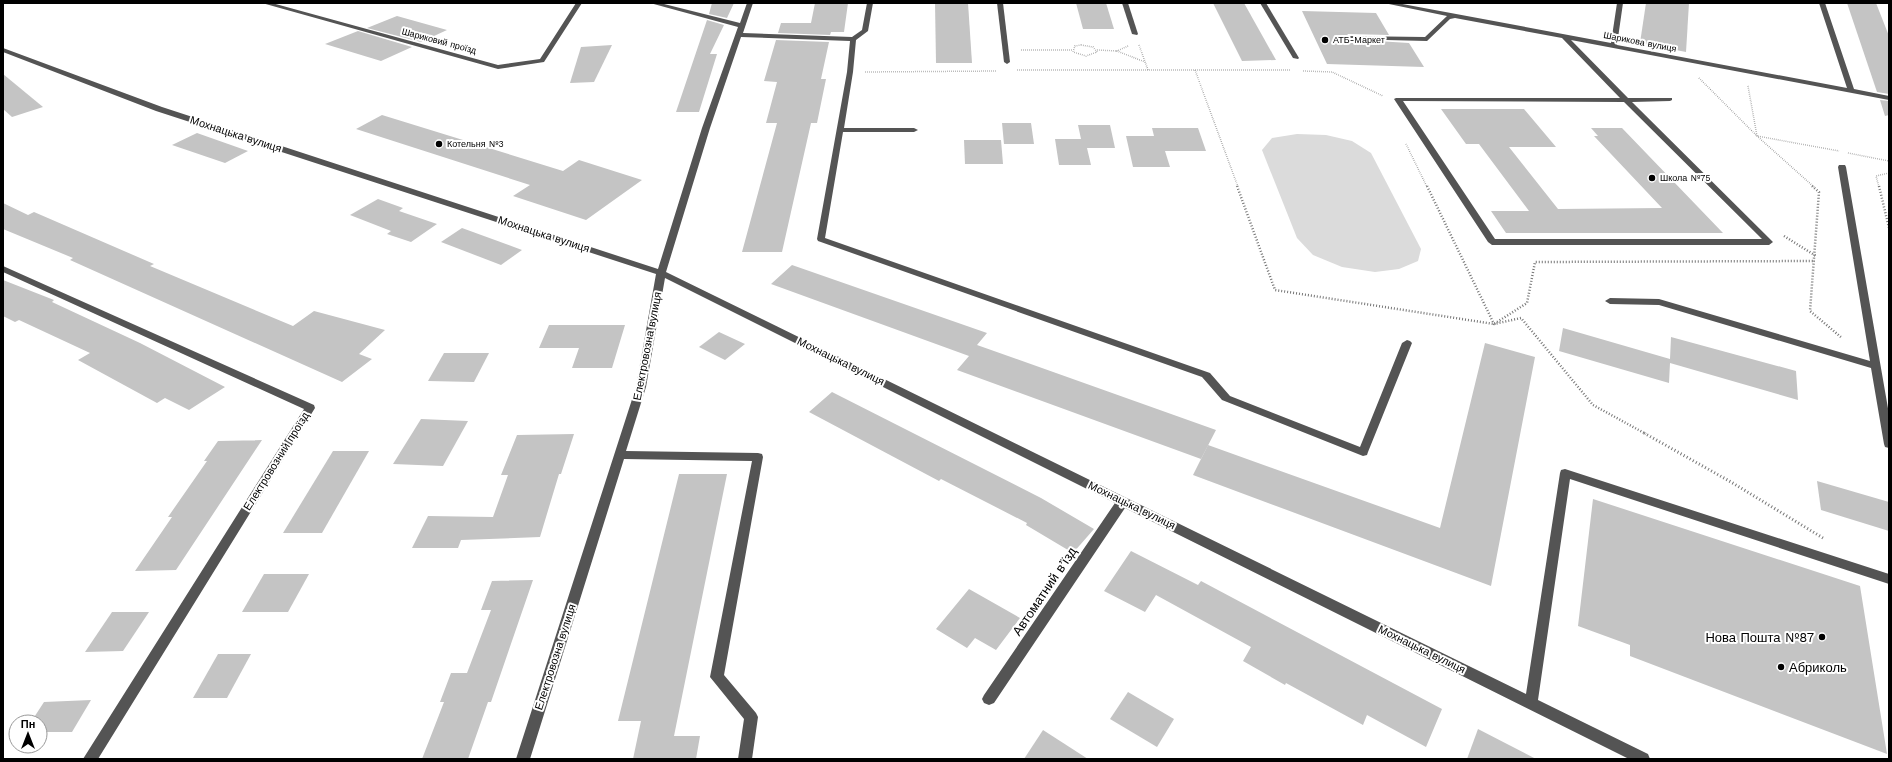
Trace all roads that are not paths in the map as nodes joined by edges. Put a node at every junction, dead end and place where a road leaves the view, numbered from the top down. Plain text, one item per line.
1 (265, 3) edge
2 (579, 3) edge
3 (653, 3) edge
4 (750, 3) edge
5 (870, 3) edge
6 (1000, 3) edge
7 (1125, 3) edge
8 (1262, 3) edge
9 (1387, 3) edge
10 (1620, 3) edge
11 (1822, 3) edge
12 (1454, 16) junction
13 (743, 26) junction
14 (1135, 34) road end
15 (739, 35) junction
16 (1564, 36) junction
17 (1348, 38) dead end
18 (853, 39) junction
19 (1614, 46) junction
20 (3, 50) edge
21 (1296, 58) dead end
22 (1007, 62) dead end
23 (1851, 91) junction
24 (1889, 98) edge
25 (1670, 99) dead end
26 (1626, 100) junction
27 (840, 130) junction
28 (914, 130) dead end
29 (1842, 167) dead end
30 (3, 269) edge
31 (662, 273) junction
32 (1610, 301) dead end
33 (1407, 343) dead end
34 (1875, 366) junction
35 (1889, 444) edge
36 (619, 455) junction
37 (1123, 501) junction
38 (1889, 579) edge
39 (989, 699) dead end
40 (1532, 704) junction
41 (90, 759) edge
42 (523, 759) edge
43 (745, 759) edge
44 (1643, 759) edge

1 - 2 street, Шариковий проїзд
3 - 13 street
4 - 13 street, Електровозна вулиця
5 - 18 street
6 - 22 street
7 - 14 street
8 - 21 street
9 - 12 street, Шарикова вулиця
10 - 19 street
11 - 23 street
12 - 16 street, Шарикова вулиця
12 - 17 street
13 - 15 street, Електровозна вулиця
15 - 18 street
15 - 31 street, Електровозна вулиця
16 - 19 street, Шарикова вулиця
16 - 26 street
18 - 27 street
19 - 23 street, Шарикова вулиця
20 - 31 street, Мохнацька вулиця
23 - 24 street, Шарикова вулиця
25 - 26 street
26 - 26 street
27 - 28 street
27 - 33 street
29 - 34 street
30 - 41 street, Електровозний проїзд
31 - 36 street, Електровозна вулиця
31 - 37 street, Мохнацька вулиця
32 - 34 street
34 - 35 street
36 - 42 street, Електровозна вулиця
36 - 43 street
37 - 39 street, Автоматний в’їзд
37 - 40 street, Мохнацька вулиця
38 - 40 street
40 - 44 street, Мохнацька вулиця

